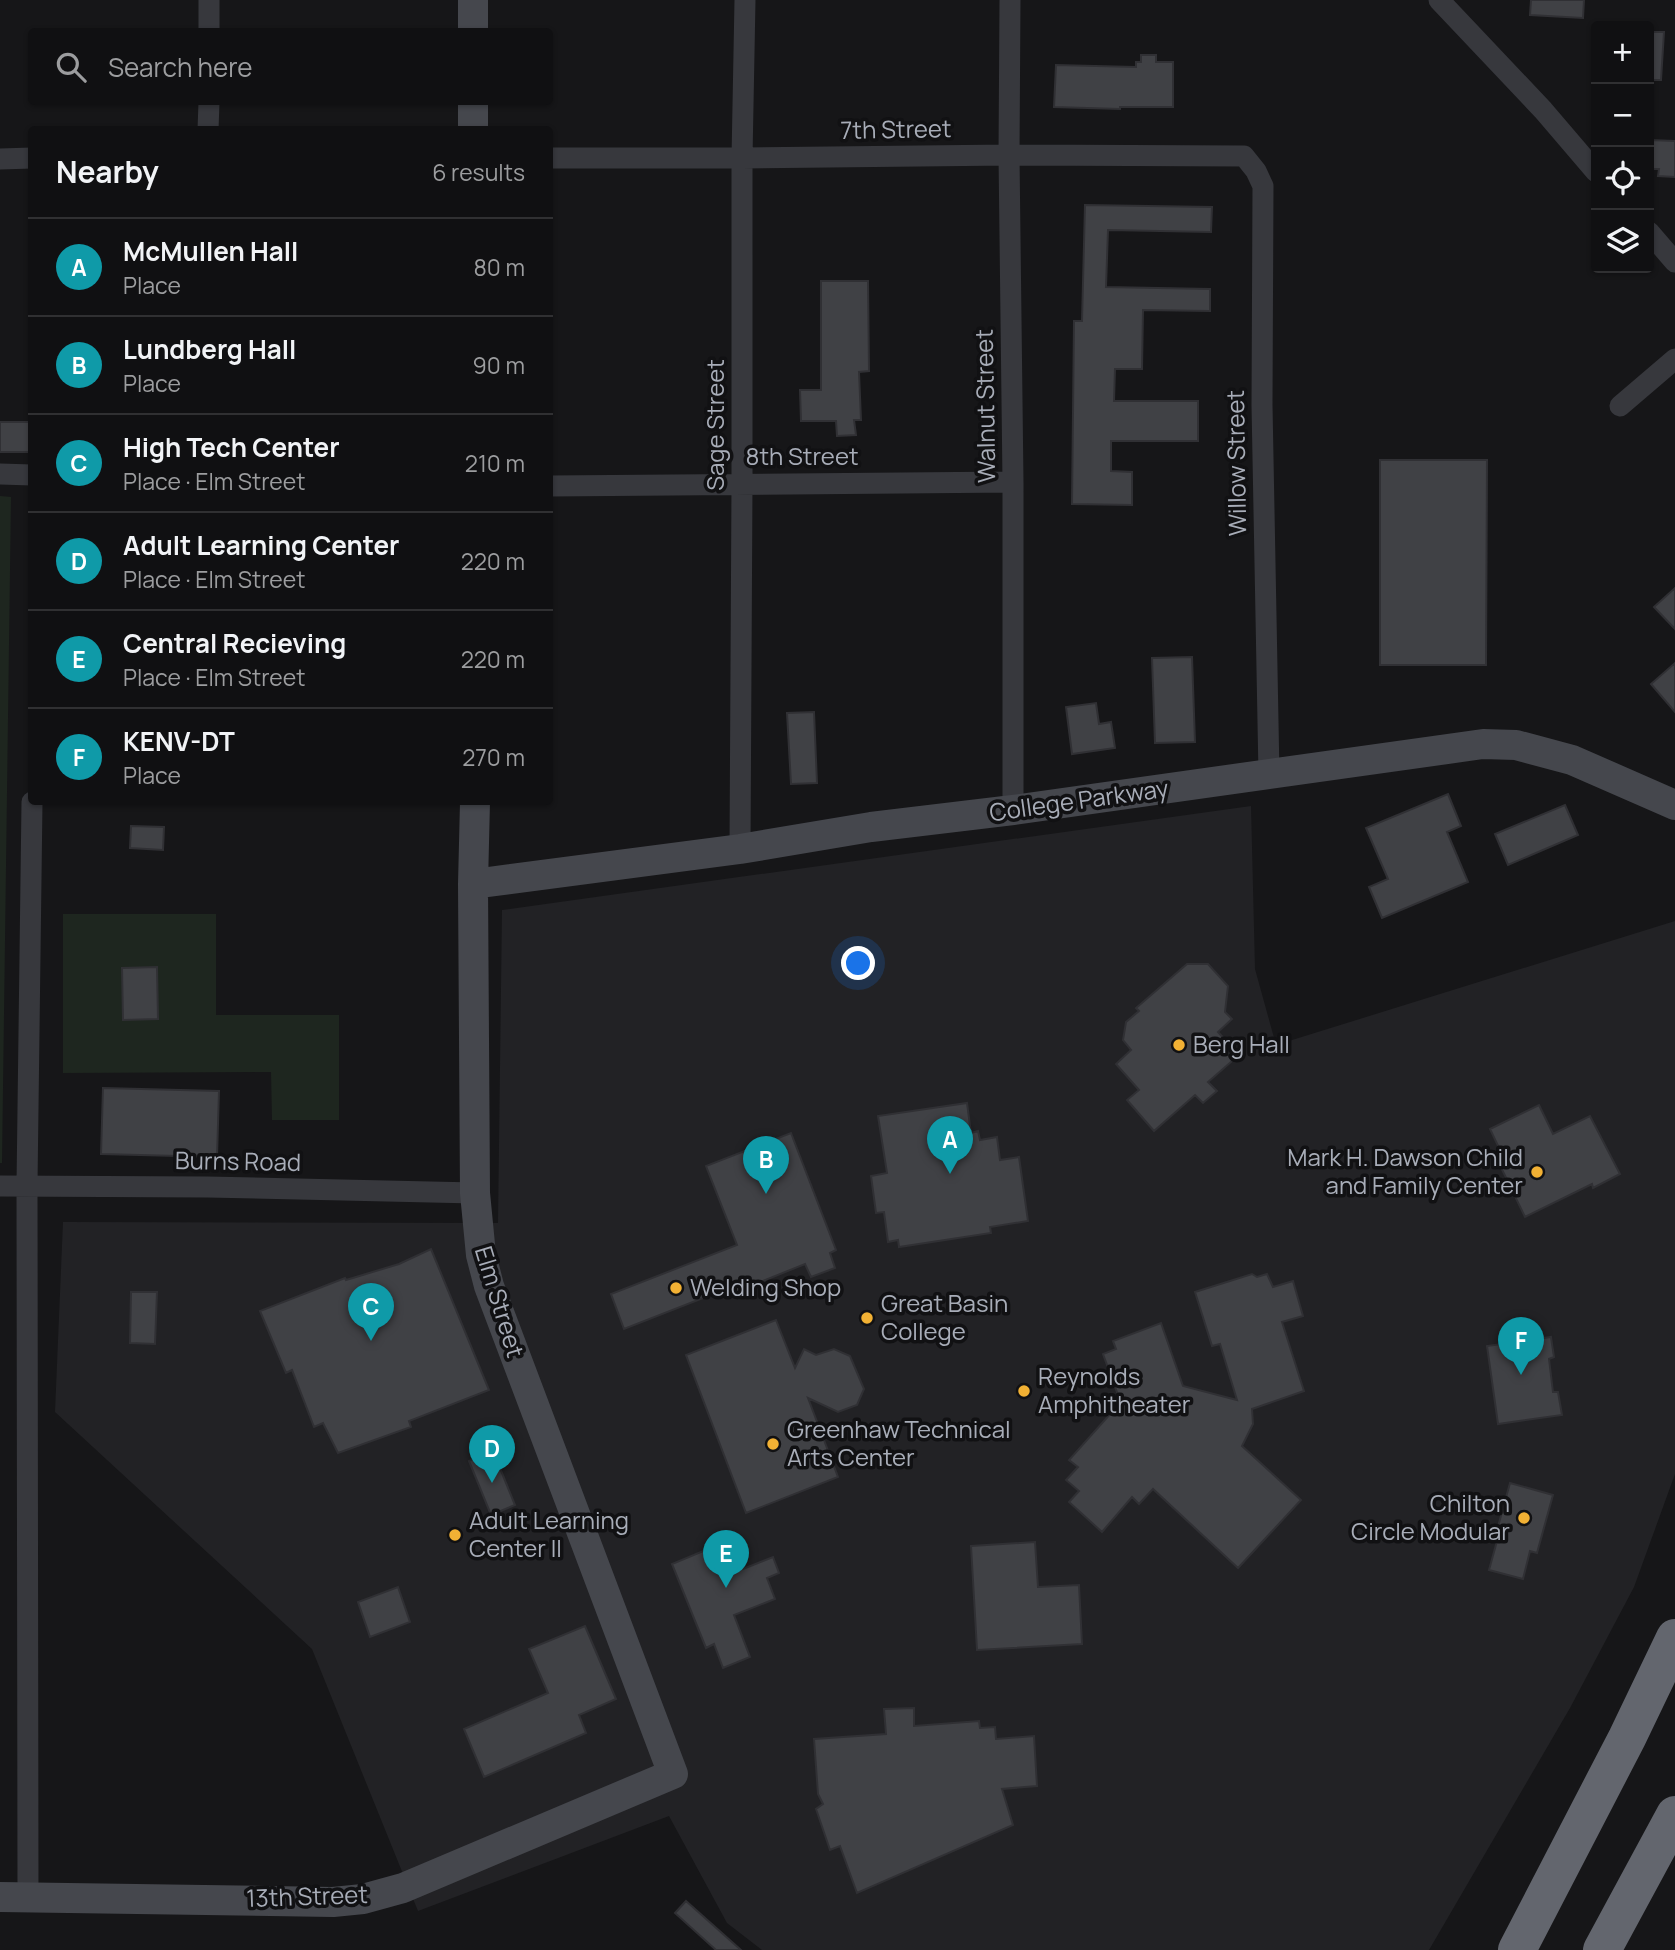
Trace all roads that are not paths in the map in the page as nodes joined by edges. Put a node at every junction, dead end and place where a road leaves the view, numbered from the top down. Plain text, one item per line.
1 (209, 0) edge
2 (473, 0) edge
3 (745, 0) edge
4 (1010, 0) edge
5 (1439, 0) edge
6 (209, 28) edge
7 (473, 28) edge
8 (209, 105) edge
9 (473, 105) edge
10 (208, 126) edge
11 (473, 126) edge
12 (1009, 155) junction
13 (1244, 156) joint
14 (28, 158) edge
15 (553, 158) edge
16 (742, 158) junction
17 (0, 159) edge
18 (1591, 166) edge
19 (1654, 238) edge
20 (1675, 262) edge
21 (1675, 359) edge
22 (1620, 406) dead end
23 (0, 474) edge
24 (28, 475) edge
25 (1013, 482) junction
26 (742, 484) junction
27 (553, 486) edge
28 (1269, 775) junction
29 (32, 805) edge
30 (475, 805) edge
31 (1675, 805) edge
32 (1013, 810) junction
33 (740, 849) junction
34 (473, 884) junction
35 (27, 1185) junction
36 (0, 1186) edge
37 (475, 1193) junction
38 (1675, 1638) edge
39 (673, 1774) joint
40 (1675, 1815) edge
41 (14, 1897) edge
42 (1517, 1950) edge
43 (1602, 1950) edge

1 - 6 street
2 - 7 street
3 - 16 street, Sage Street
4 - 12 street, Walnut Street
5 - 18 street
8 - 10 street
9 - 11 street
12 - 13 street, 7th Street
12 - 16 street, 7th Street
12 - 25 street, Walnut Street
13 - 28 street, Willow Street
14 - 17 street
15 - 16 street, 7th Street
16 - 26 street, Sage Street
19 - 20 street
21 - 22 street
23 - 24 street
25 - 26 street, 8th Street
25 - 32 street, Walnut Street
26 - 27 street, 8th Street
26 - 33 street, Sage Street
28 - 31 street, College Parkway
28 - 32 street, College Parkway
29 - 35 street
30 - 34 street, Elm Street
32 - 33 street, College Parkway
33 - 34 street, College Parkway
34 - 37 street, Elm Street
35 - 36 street, Burns Road
35 - 37 street, Burns Road
35 - 41 street
37 - 39 street, Elm Street
38 - 42 highway
39 - 41 street, 13th Street
40 - 43 highway

